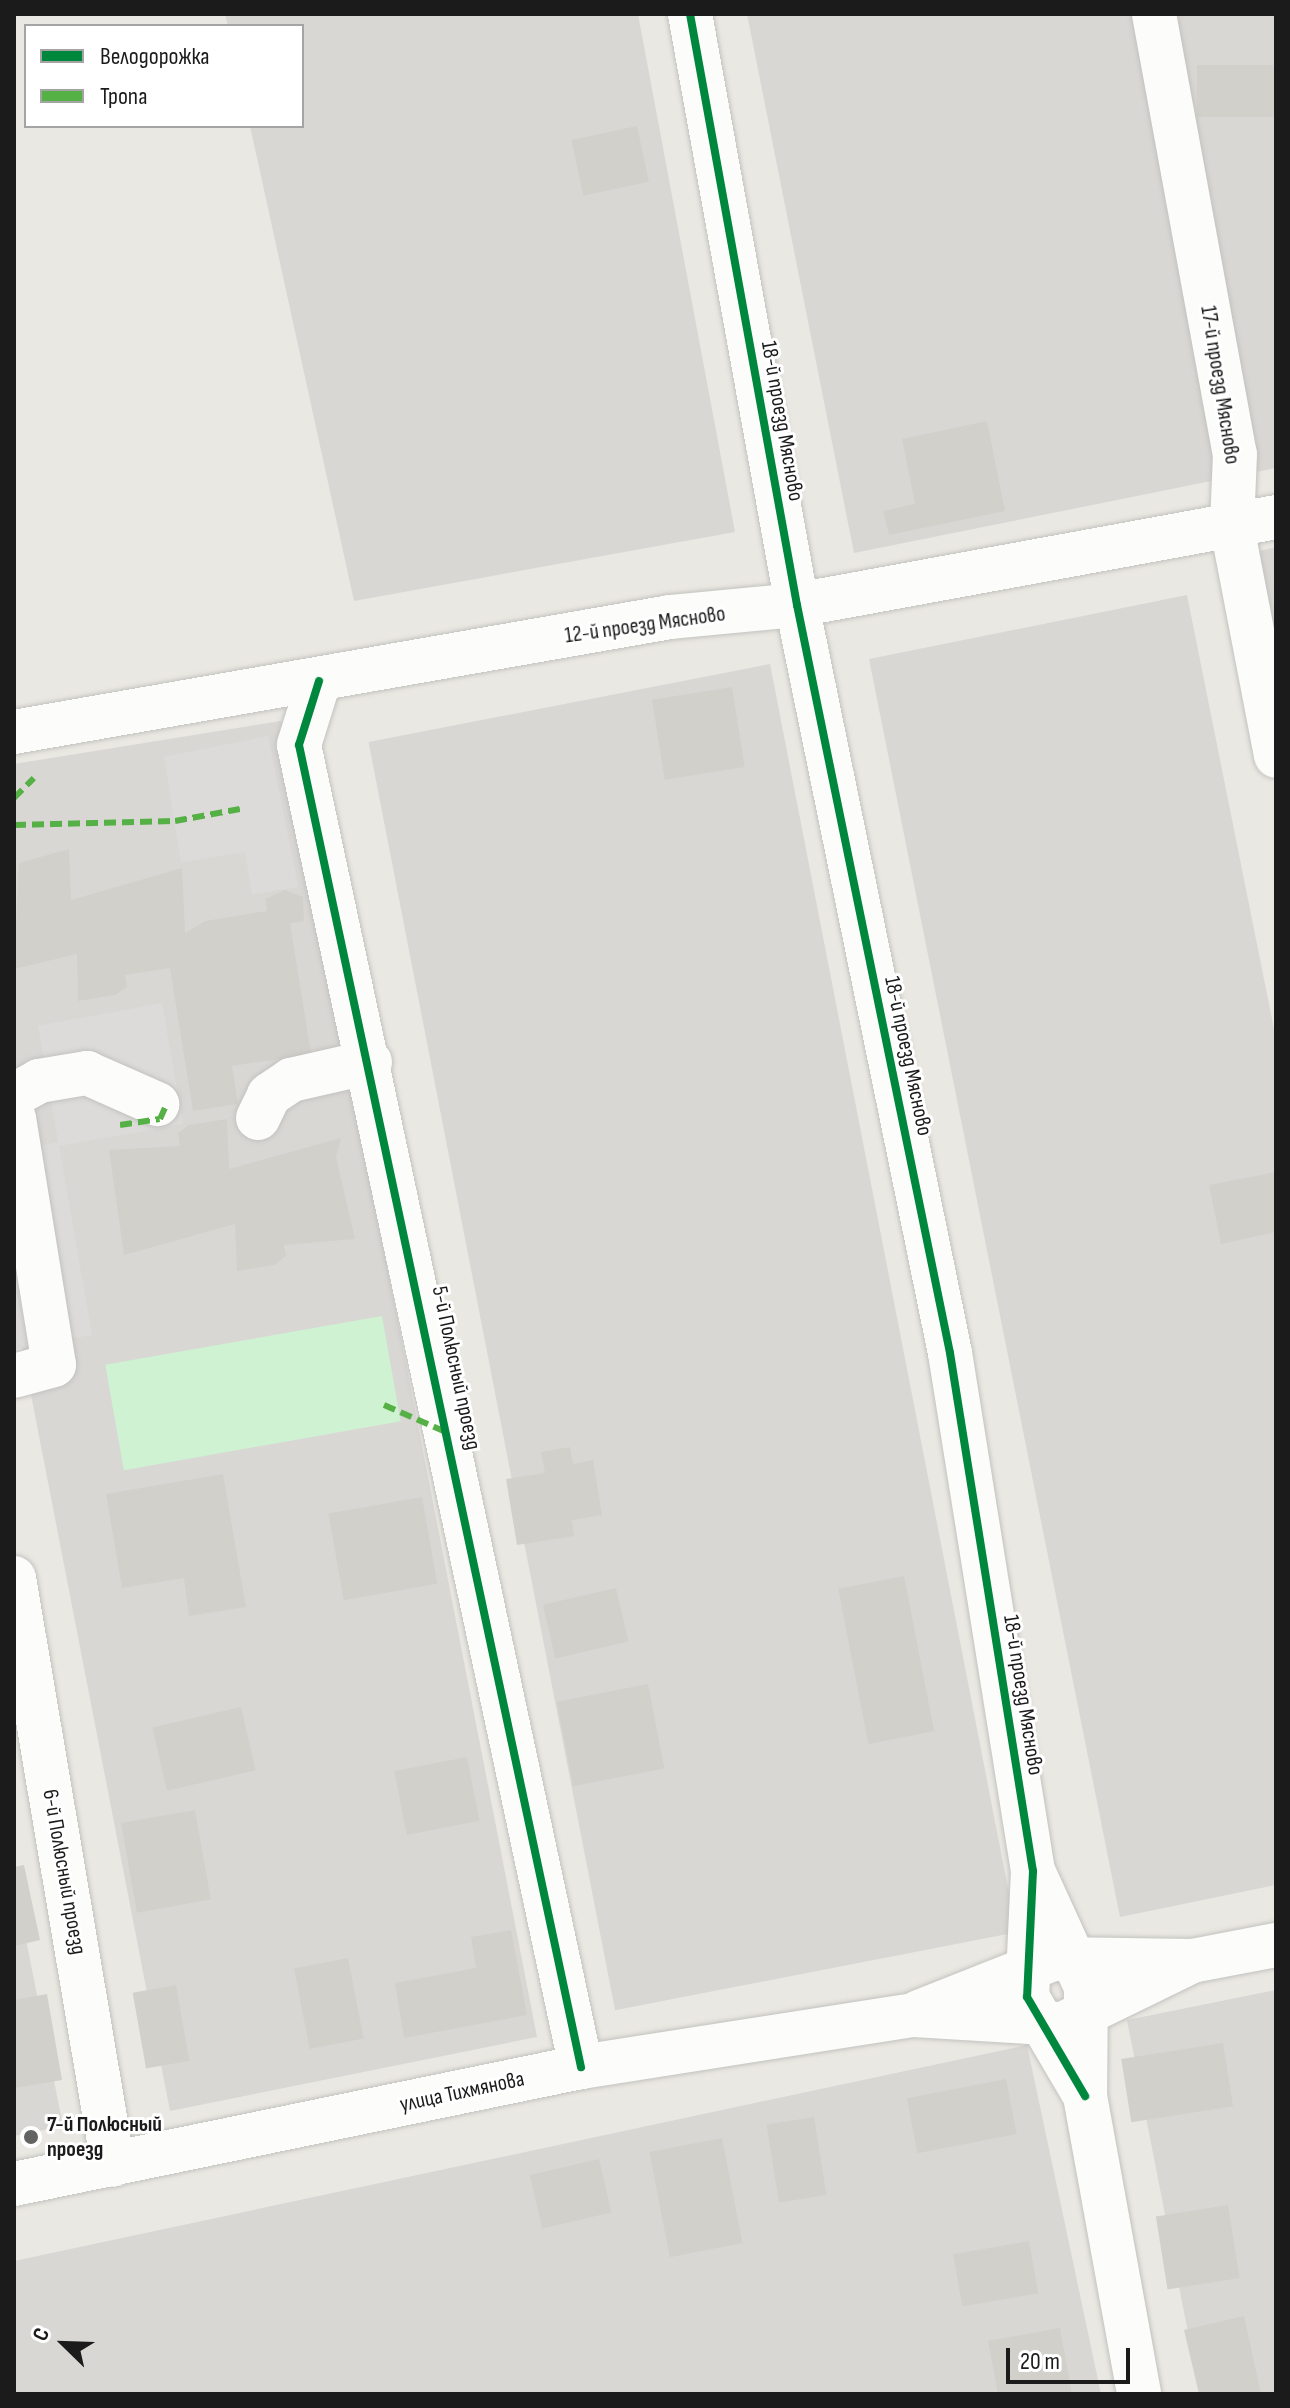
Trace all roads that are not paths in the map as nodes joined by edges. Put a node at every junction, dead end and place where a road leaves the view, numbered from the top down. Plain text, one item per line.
1 (690, 14) edge
2 (1154, 14) edge
3 (1276, 517) edge
4 (1232, 527) junction
5 (797, 605) junction
6 (319, 681) junction
7 (14, 732) edge
8 (1276, 756) edge
9 (370, 1062) junction
10 (14, 1095) edge
11 (157, 1104) dead end
12 (14, 1118) edge
13 (258, 1118) dead end
14 (14, 1376) edge
15 (14, 1578) edge
16 (1033, 1871) junction
17 (1276, 1945) edge
18 (1076, 1957) junction
19 (1192, 1961) junction
20 (1028, 1964) junction
21 (914, 2015) junction
22 (1085, 2018) junction
23 (1038, 2025) junction
24 (581, 2067) junction
25 (1085, 2096) junction
26 (113, 2165) junction
27 (14, 2184) edge
28 (1139, 2394) edge

1 - 5 street, 18-й проезд Мясново
2 - 4 street, 17-й проезд Мясново
3 - 4 street, 12-й проезд Мясново
4 - 5 street, 12-й проезд Мясново
4 - 8 street, 17-й проезд Мясново
5 - 6 street, 12-й проезд Мясново
5 - 16 street, 18-й проезд Мясново
6 - 7 street, 12-й проезд Мясново
6 - 9 street, 5-й Полюсный проезд
9 - 13 street
9 - 24 street, 5-й Полюсный проезд
10 - 11 street
12 - 14 street
15 - 26 street, 6-й Полюсный проезд
16 - 18 street, 18-й проезд Мясново
16 - 20 street, 18-й проезд Мясново
17 - 19 street, улица Тихмянова
18 - 19 street, улица Тихмянова
18 - 20 street, улица Тихмянова
18 - 22 street, 18-й проезд Мясново
19 - 22 street, улица Тихмянова
20 - 21 street, улица Тихмянова
20 - 23 street, 18-й проезд Мясново
21 - 23 street, улица Тихмянова
21 - 24 street, улица Тихмянова
22 - 23 street, улица Тихмянова
22 - 25 street, 18-й проезд Мясново
23 - 25 street, 18-й проезд Мясново
24 - 26 street, улица Тихмянова
25 - 28 street, 18-й проезд Мясново
26 - 27 street, улица Тихмянова

